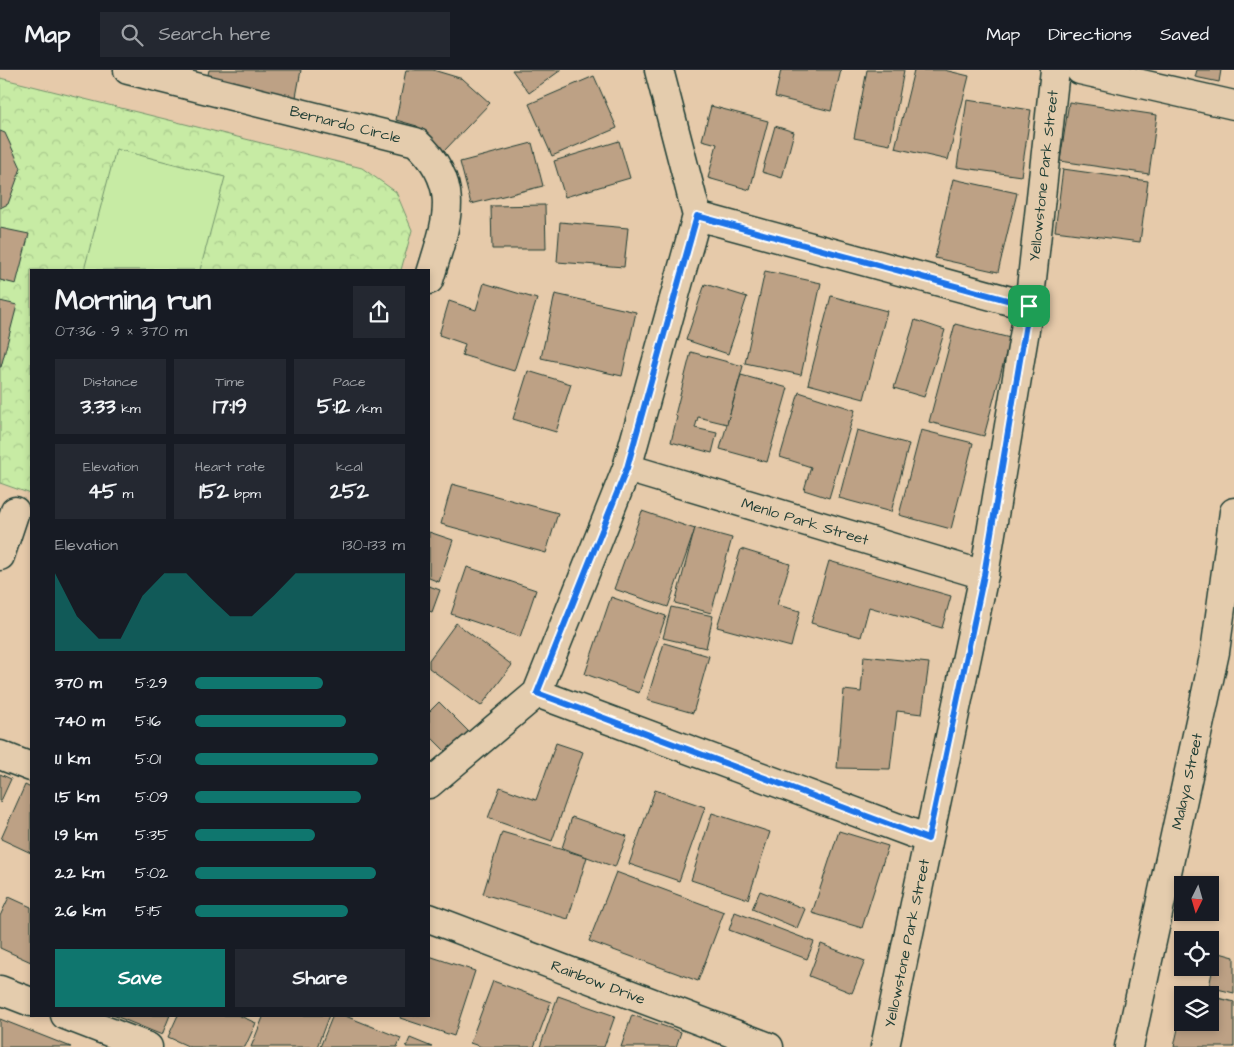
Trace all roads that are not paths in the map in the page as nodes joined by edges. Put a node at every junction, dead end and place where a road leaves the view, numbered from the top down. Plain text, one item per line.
1 (128, 70) edge
2 (659, 70) edge
3 (1055, 70) edge
4 (1080, 70) edge
5 (175, 76) edge
6 (1234, 104) edge
7 (697, 216) junction
8 (430, 277) edge
9 (1029, 306) junction
10 (627, 468) junction
11 (16, 511) edge
12 (1234, 512) edge
13 (0, 556) edge
14 (984, 575) junction
15 (537, 693) junction
16 (0, 755) edge
17 (30, 767) edge
18 (430, 783) edge
19 (928, 839) junction
20 (430, 918) edge
21 (0, 990) edge
22 (30, 1002) edge
23 (70, 1017) edge
24 (148, 1047) edge
25 (769, 1047) edge
26 (885, 1047) edge
27 (1129, 1047) edge

1 - 5 street, Bernardo Circle
2 - 7 street
3 - 9 street, Yellowstone Park Street
4 - 6 street
5 - 8 street, Bernardo Circle
7 - 9 street
7 - 10 street
9 - 14 street, Yellowstone Park Street
10 - 14 street, Menlo Park Street
10 - 15 street
11 - 13 street
12 - 27 street, Malaya Street
14 - 19 street, Yellowstone Park Street
15 - 18 street
15 - 19 street
16 - 17 street
19 - 26 street, Yellowstone Park Street
20 - 25 street, Rainbow Drive
21 - 22 street
23 - 24 street

